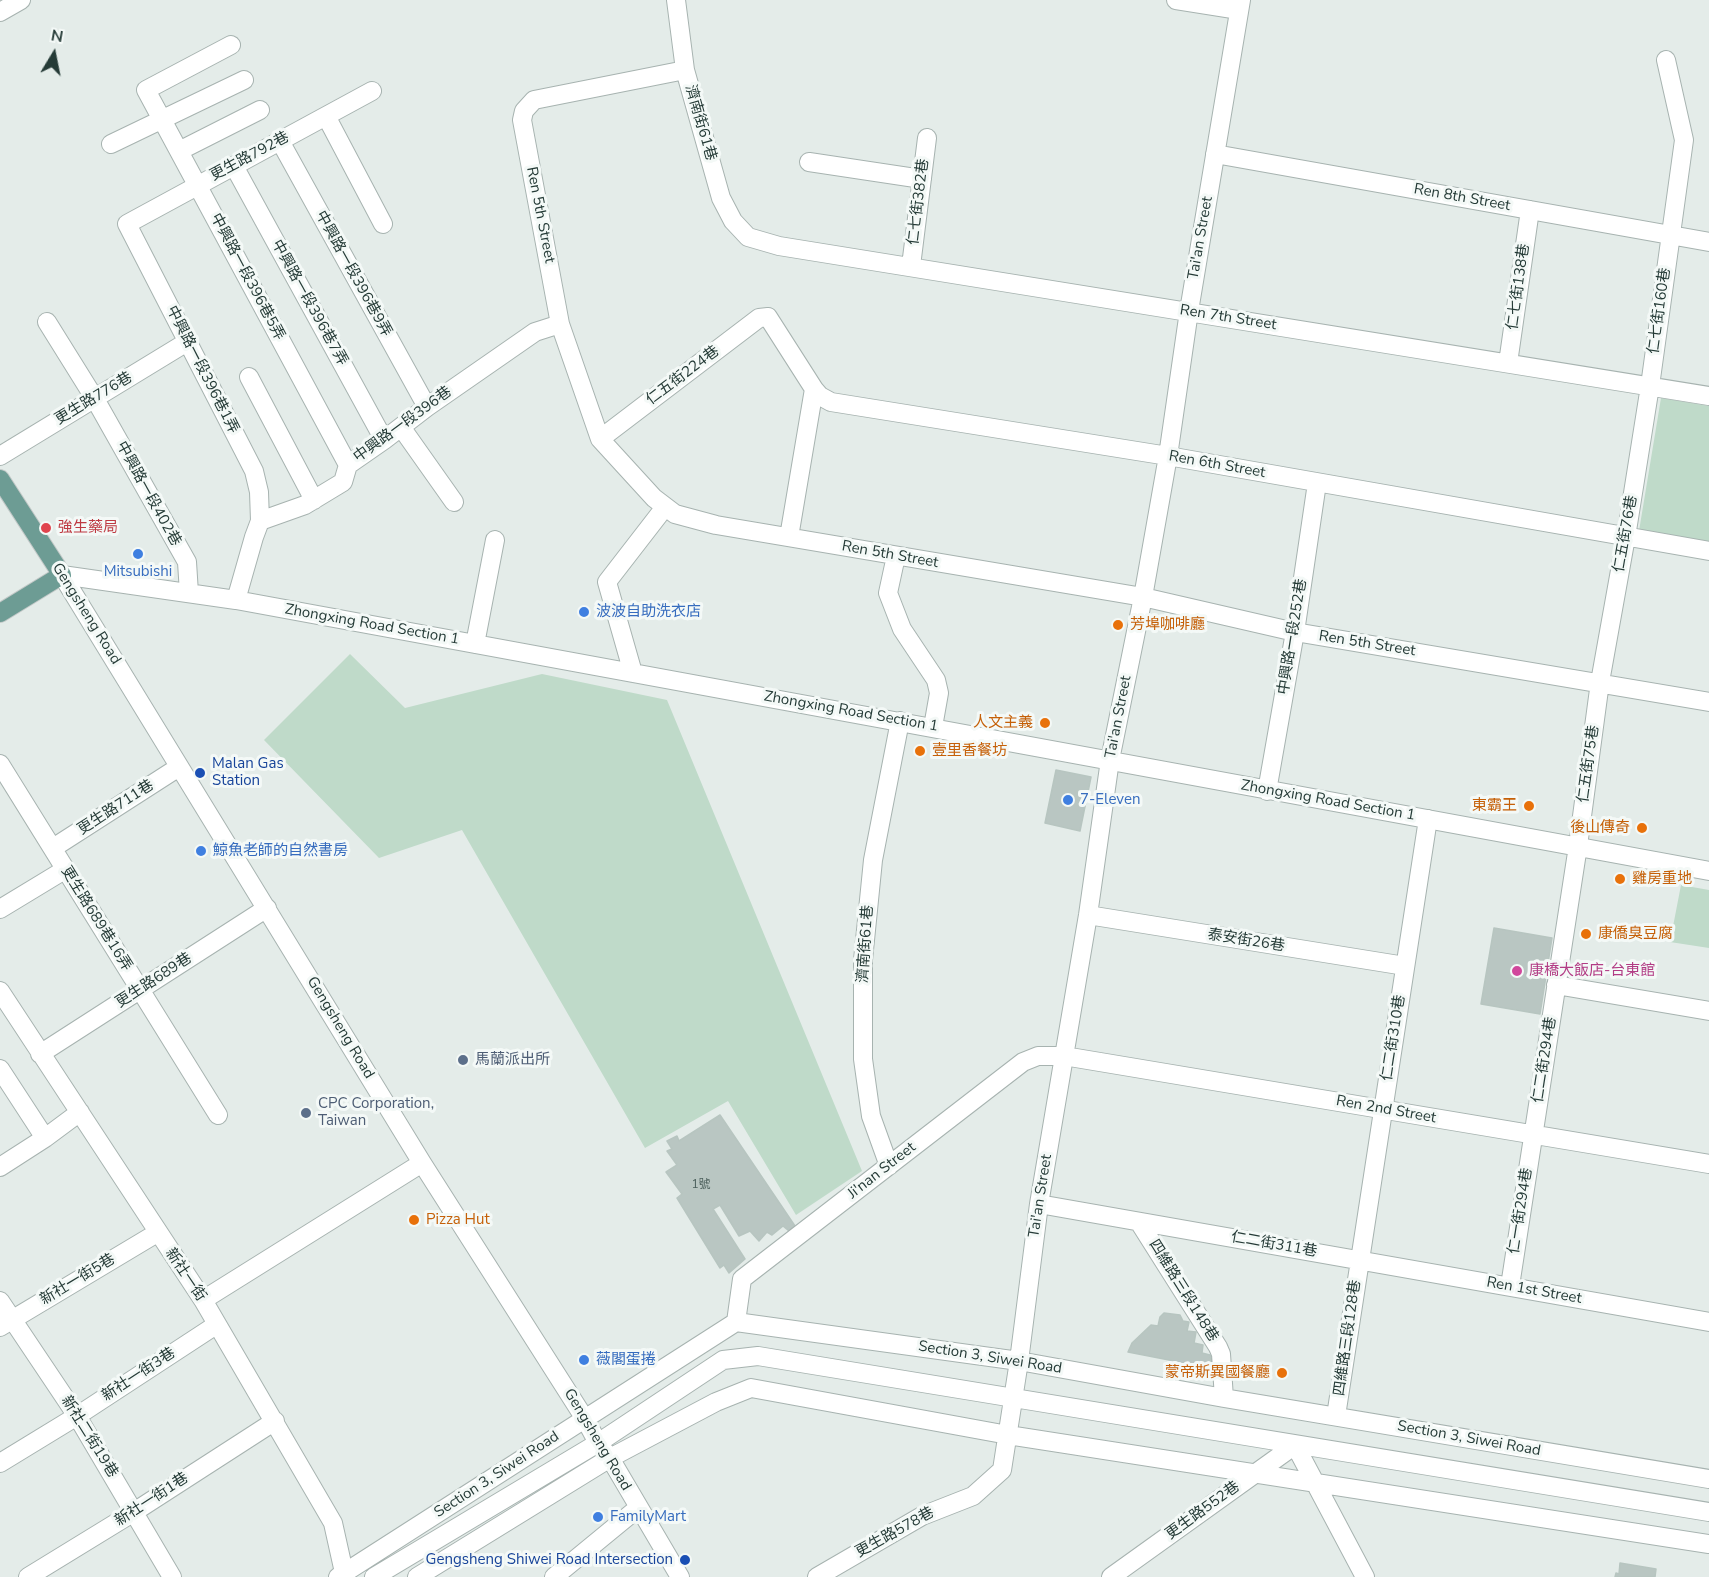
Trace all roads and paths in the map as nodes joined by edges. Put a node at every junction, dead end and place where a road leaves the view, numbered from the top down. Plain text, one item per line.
1 (21, 0) edge
2 (676, 0) edge
3 (1176, 0) edge
4 (1240, 5) edge
5 (0, 12) edge
6 (231, 45) dead end
7 (1666, 60) dead end
8 (685, 70) junction
9 (244, 80) dead end
10 (372, 91) dead end
11 (260, 110) dead end
12 (326, 116) junction
13 (162, 121) junction
14 (927, 138) dead end
15 (280, 141) junction
16 (111, 144) dead end
17 (179, 152) junction
18 (1215, 154) junction
19 (809, 162) dead end
20 (234, 166) junction
21 (922, 179) junction
22 (198, 186) junction
23 (1530, 210) junction
24 (127, 224) joint
25 (383, 224) dead end
26 (1671, 235) junction
27 (748, 237) joint
28 (1709, 242) edge
29 (911, 266) junction
30 (1189, 311) junction
31 (768, 317) joint
32 (47, 322) dead end
33 (560, 324) junction
34 (187, 342) junction
35 (1508, 363) junction
36 (249, 377) dead end
37 (1650, 386) junction
38 (814, 389) junction
39 (1709, 396) edge
40 (95, 399) junction
41 (427, 407) junction
42 (400, 427) junction
43 (600, 439) junction
44 (384, 440) junction
45 (0, 456) edge
46 (1168, 456) junction
47 (348, 465) junction
48 (0, 479) edge
49 (1317, 483) junction
50 (314, 500) junction
51 (454, 502) dead end
52 (665, 507) junction
53 (260, 522) junction
54 (789, 537) junction
55 (1626, 537) junction
56 (495, 540) dead end
57 (1709, 551) edge
58 (896, 556) junction
59 (62, 575) junction
60 (189, 592) junction
61 (1143, 597) junction
62 (236, 600) junction
63 (0, 613) edge
64 (1295, 632) junction
65 (476, 644) junction
66 (633, 673) junction
67 (1600, 682) junction
68 (1709, 702) edge
69 (900, 721) junction
70 (933, 727) junction
71 (1110, 760) junction
72 (179, 767) junction
73 (1, 769) edge
74 (1267, 791) junction
75 (1428, 819) junction
76 (1578, 846) junction
77 (52, 848) junction
78 (66, 869) junction
79 (1709, 871) edge
80 (267, 908) junction
81 (0, 909) edge
82 (1088, 915) junction
83 (1405, 966) junction
84 (1556, 985) junction
85 (140, 989) junction
86 (0, 991) edge
87 (1709, 1011) edge
88 (40, 1054) junction
89 (1064, 1056) junction
90 (0, 1069) edge
91 (1382, 1109) junction
92 (80, 1112) junction
93 (219, 1115) dead end
94 (1533, 1135) junction
95 (45, 1138) junction
96 (422, 1163) junction
97 (1709, 1164) edge
98 (889, 1166) junction
99 (0, 1167) edge
100 (1039, 1204) junction
101 (1139, 1222) junction
102 (157, 1233) junction
103 (1359, 1260) junction
104 (1510, 1286) junction
105 (203, 1300) junction
106 (0, 1301) edge
107 (736, 1322) junction
108 (1709, 1322) edge
109 (6, 1323) edge
110 (216, 1325) junction
111 (1019, 1361) junction
112 (1013, 1396) junction
113 (1224, 1398) junction
114 (77, 1416) junction
115 (1336, 1416) junction
116 (585, 1419) junction
117 (274, 1421) junction
118 (1008, 1435) junction
119 (598, 1443) junction
120 (1295, 1445) junction
121 (610, 1458) junction
122 (0, 1463) edge
123 (1256, 1473) junction
124 (1709, 1479) edge
125 (1315, 1482) junction
126 (1563, 1488) junction
127 (638, 1508) junction
128 (134, 1512) junction
129 (1709, 1512) edge
130 (1558, 1520) junction
131 (1709, 1544) edge
132 (343, 1575) edge
133 (28, 1577) edge
134 (172, 1577) edge
135 (374, 1577) edge
136 (417, 1577) edge
137 (554, 1577) edge
138 (680, 1577) edge
139 (817, 1577) edge
140 (1111, 1577) edge
141 (1365, 1577) edge

1 - 5 street
2 - 8 street, 濟南街61巷
3 - 4 street
4 - 18 street, Tai'an Street
6 - 13 street, 中興路一段396巷5弄
7 - 26 street, 仁七街160巷
8 - 27 street, 濟南街61巷
8 - 33 street, Ren 5th Street
9 - 13 street
10 - 12 street, 更生路792巷
11 - 17 street
12 - 15 street, 更生路792巷
12 - 25 street
13 - 16 street
13 - 17 street, 中興路一段396巷5弄
14 - 21 street, 仁七街382巷
15 - 20 street, 更生路792巷
15 - 41 street, 中興路一段396巷9弄
17 - 22 street, 中興路一段396巷5弄
18 - 23 street, Ren 8th Street
18 - 30 street, Tai'an Street
19 - 21 street
20 - 22 street, 更生路792巷
20 - 44 street, 中興路一段396巷7弄
21 - 29 street, 仁七街382巷
22 - 24 street, 更生路792巷
22 - 47 street, 中興路一段396巷5弄
23 - 26 street, Ren 8th Street
23 - 35 street, 仁七街138巷
24 - 34 street, 中興路一段396巷1弄
26 - 28 street, Ren 8th Street
26 - 37 street, 仁七街160巷
27 - 29 street, Ren 7th Street
29 - 30 street, Ren 7th Street
30 - 35 street, Ren 7th Street
30 - 46 street, Tai'an Street
31 - 38 street, Ren 6th Street
31 - 43 street, 仁五街224巷
32 - 40 street, 中興路一段402巷
33 - 41 street, 中興路一段396巷
33 - 43 street, Ren 5th Street
34 - 40 street, 更生路776巷
34 - 53 street, 中興路一段396巷1弄
35 - 37 street, Ren 7th Street
36 - 50 street
37 - 39 street, Ren 7th Street
37 - 55 street, 仁五街76巷
38 - 46 street, Ren 6th Street
38 - 54 street
40 - 45 street, 更生路776巷
40 - 60 street, 中興路一段402巷
41 - 42 street, 中興路一段396巷
42 - 44 street, 中興路一段396巷
42 - 51 street
43 - 52 street, Ren 5th Street
44 - 47 street, 中興路一段396巷
46 - 49 street, Ren 6th Street
46 - 61 street, Tai'an Street
47 - 50 street, 中興路一段396巷
48 - 59 main road, Gengsheng Road
49 - 55 street, Ren 6th Street
49 - 64 street, 中興路一段252巷
50 - 53 street, 中興路一段396巷
52 - 54 street, Ren 5th Street
52 - 66 street
53 - 62 street
54 - 58 street, Ren 5th Street
55 - 57 street, Ren 6th Street
55 - 67 street, 仁五街76巷
56 - 65 street
58 - 61 street, Ren 5th Street
58 - 70 street
59 - 60 street, Zhongxing Road Section 1
59 - 63 main road
59 - 72 street, Gengsheng Road
60 - 62 street, Zhongxing Road Section 1
61 - 64 street, Ren 5th Street
61 - 71 street, Tai'an Street
62 - 65 street, Zhongxing Road Section 1
64 - 67 street, Ren 5th Street
64 - 74 street, 中興路一段252巷
65 - 66 street, Zhongxing Road Section 1
66 - 69 street, Zhongxing Road Section 1
67 - 68 street, Ren 5th Street
67 - 76 street, 仁五街75巷
69 - 70 street, Zhongxing Road Section 1
69 - 98 street, 濟南街61巷
70 - 71 street, Zhongxing Road Section 1
71 - 74 street, Zhongxing Road Section 1
71 - 82 street, Tai'an Street
72 - 77 street, 更生路711巷
72 - 80 street, Gengsheng Road
73 - 77 street, 更生路689巷16弄
74 - 75 street, Zhongxing Road Section 1
75 - 76 street, Zhongxing Road Section 1
75 - 83 street, 仁二街310巷
76 - 79 street, Zhongxing Road Section 1
76 - 84 street, 仁五街75巷
77 - 78 street, 更生路689巷16弄
78 - 81 street
78 - 85 street, 更生路689巷16弄
80 - 85 street, 更生路689巷
80 - 96 street, Gengsheng Road
82 - 83 street, 泰安街26巷
82 - 89 street, Tai'an Street
83 - 91 street, 仁二街310巷
84 - 87 street
84 - 94 street, 仁二街294巷
85 - 88 street, 更生路689巷
85 - 93 street, 更生路689巷16弄
86 - 88 street, 新社一街
88 - 92 street, 新社一街
89 - 91 street, Ren 2nd Street
89 - 98 street, Ji'nan Street
89 - 100 street, Tai'an Street
90 - 95 street
91 - 94 street, Ren 2nd Street
91 - 103 street
92 - 95 street
92 - 102 street, 新社一街
94 - 97 street, Ren 2nd Street
94 - 104 street, 仁一街294巷
95 - 99 street
96 - 105 street
96 - 116 street, Gengsheng Road
98 - 107 street, Ji'nan Street
100 - 101 street, 仁二街311巷
100 - 111 street, Tai'an Street
101 - 103 street, 仁二街311巷
101 - 113 street, 四維路三段148巷
102 - 105 street, 新社一街
102 - 109 street, 新社一街5巷
103 - 104 street, Ren 1st Street
103 - 115 street, 四維路三段128巷
104 - 108 street, Ren 1st Street
105 - 110 street, 新社一街
106 - 109 street, 新社二街19巷
107 - 111 street, Section 3, Siwei Road
107 - 116 street, Section 3, Siwei Road
109 - 114 street, 新社二街19巷
110 - 114 street, 新社一街3巷
110 - 117 street, 新社一街
111 - 112 street, Tai'an Street
111 - 113 street, Section 3, Siwei Road
112 - 118 street, Tai'an Street
112 - 119 street, Section 3, Siwei Road
112 - 120 street, Section 3, Siwei Road
113 - 115 street, Section 3, Siwei Road
114 - 122 street, 新社一街3巷
114 - 128 street, 新社二街19巷
115 - 124 street, Section 3, Siwei Road
116 - 119 street, Gengsheng Road
116 - 132 street, Section 3, Siwei Road
117 - 128 street, 新社一街1巷
117 - 132 street, 新社一街
118 - 121 street
118 - 123 street
118 - 139 street, 更生路578巷
119 - 121 street, Gengsheng Road
119 - 135 street, Section 3, Siwei Road
120 - 123 street, 更生路552巷
120 - 125 street
120 - 126 street, Section 3, Siwei Road
121 - 127 street, Gengsheng Road
121 - 136 street
123 - 125 street
123 - 140 street, 更生路552巷
125 - 130 street
125 - 141 street
126 - 129 street, Section 3, Siwei Road
126 - 130 street
127 - 137 street
127 - 138 street, Gengsheng Road
128 - 133 street, 新社一街1巷
128 - 134 street, 新社二街19巷
130 - 131 street

